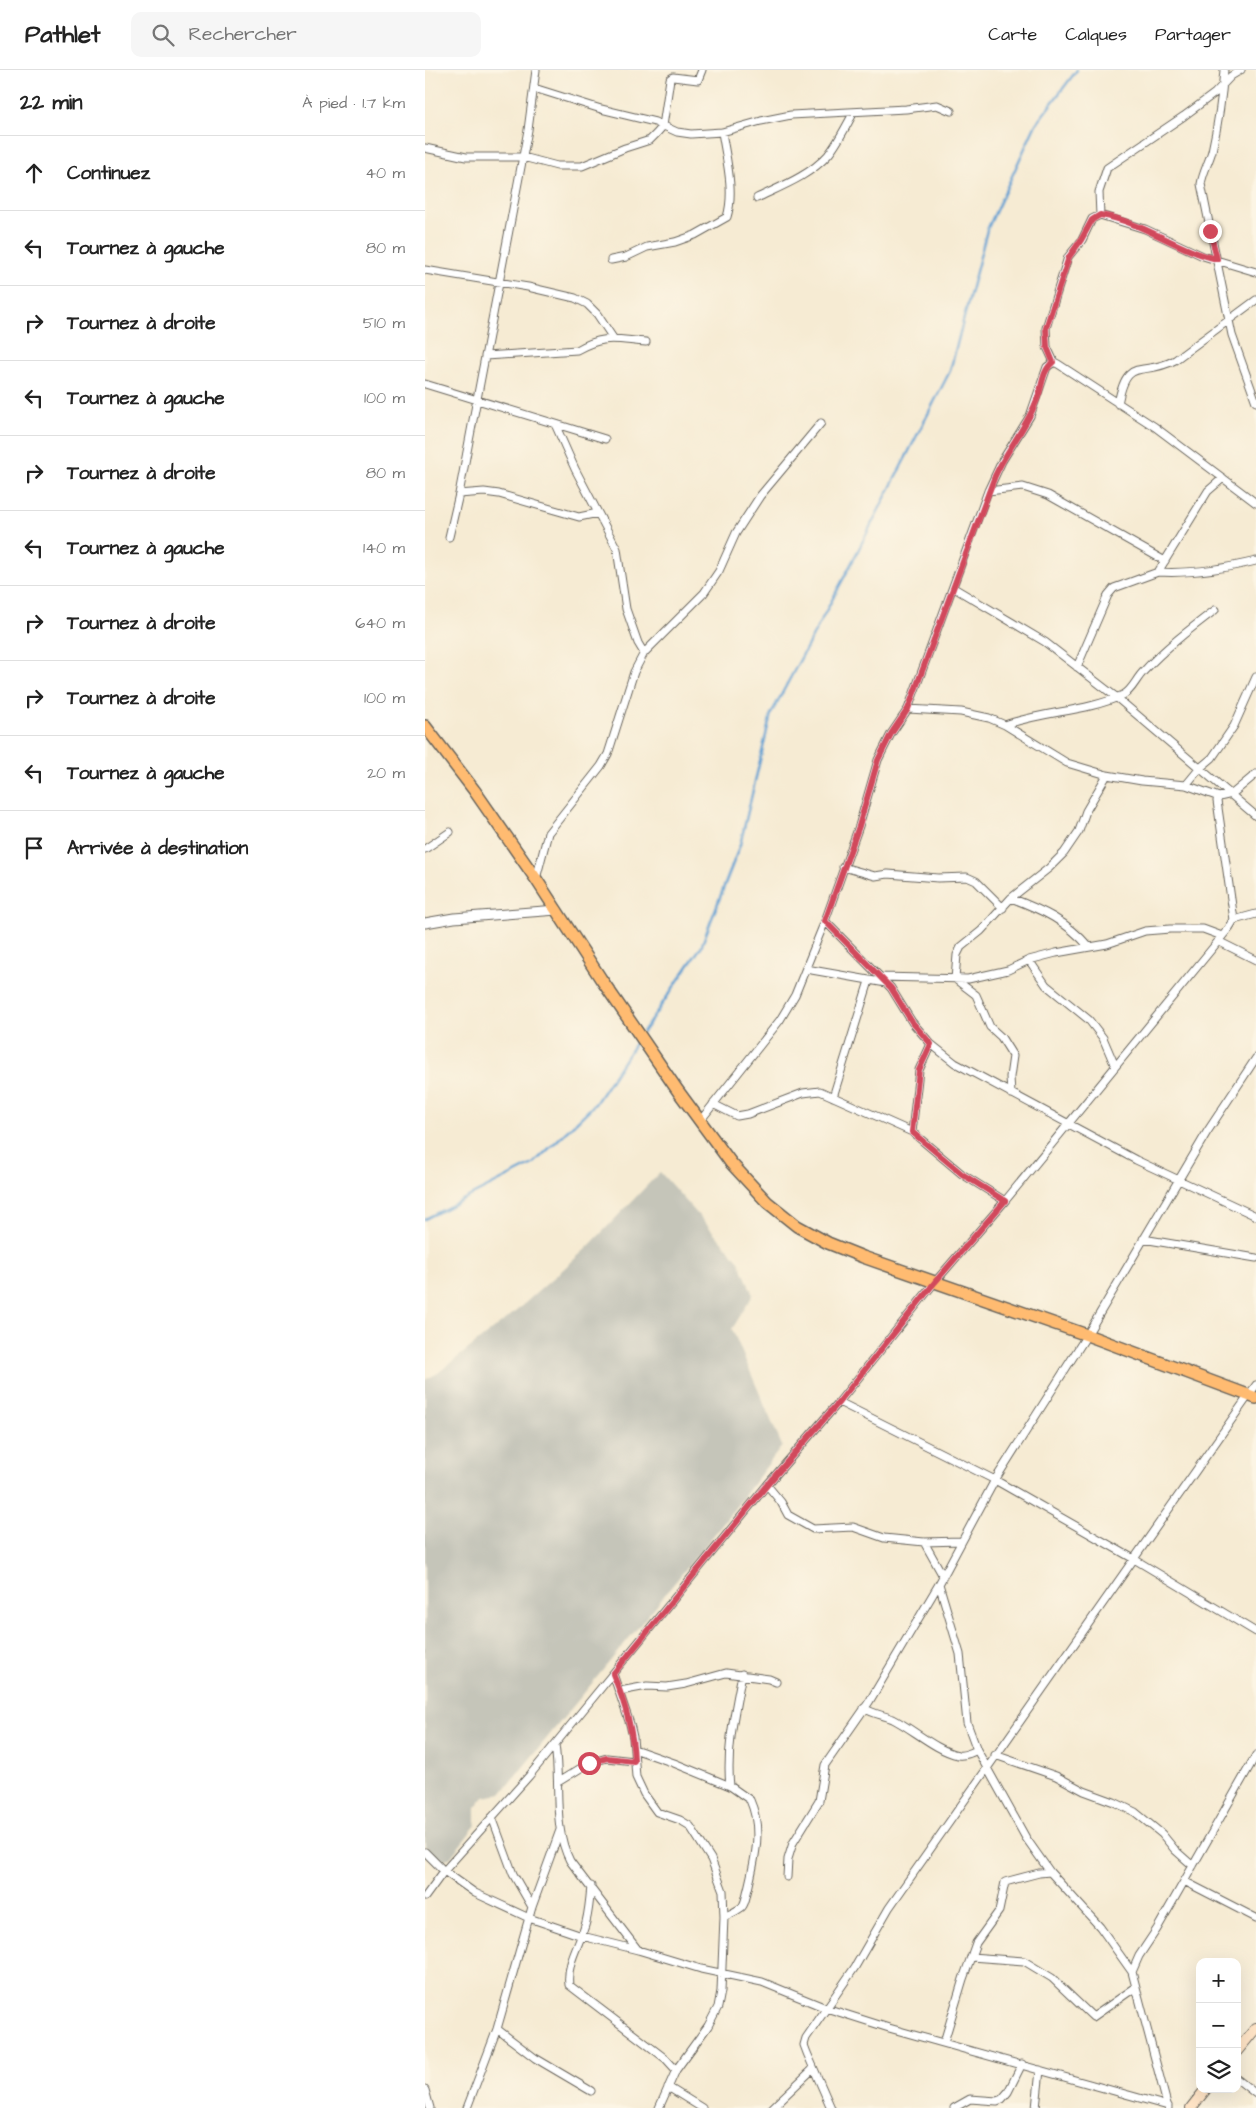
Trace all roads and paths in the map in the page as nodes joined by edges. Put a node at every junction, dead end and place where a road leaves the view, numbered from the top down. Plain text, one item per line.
1 (536, 70) edge
2 (702, 70) edge
3 (1224, 70) edge
4 (1241, 70) edge
5 (1223, 86) junction
6 (534, 88) junction
7 (951, 110) dead end
8 (854, 112) junction
9 (663, 126) junction
10 (721, 132) junction
11 (425, 148) edge
12 (523, 157) junction
13 (757, 198) dead end
14 (1100, 215) junction
15 (1217, 259) junction
16 (611, 260) dead end
17 (425, 270) edge
18 (1256, 272) edge
19 (498, 282) junction
20 (1256, 300) edge
21 (1229, 322) junction
22 (613, 338) junction
23 (646, 342) dead end
24 (485, 356) junction
25 (1053, 362) junction
26 (425, 384) edge
27 (477, 401) junction
28 (1256, 402) edge
29 (1118, 404) junction
30 (821, 423) dead end
31 (555, 424) junction
32 (605, 439) dead end
33 (1223, 478) junction
34 (989, 492) junction
35 (459, 494) junction
36 (1256, 503) edge
37 (598, 513) junction
38 (449, 537) dead end
39 (1165, 560) junction
40 (1256, 561) edge
41 (1158, 572) junction
42 (954, 588) junction
43 (1215, 610) dead end
44 (644, 653) junction
45 (1077, 667) junction
46 (1256, 677) edge
47 (1116, 697) junction
48 (908, 709) junction
49 (1005, 725) junction
50 (425, 726) edge
51 (1200, 768) junction
52 (1256, 774) edge
53 (1107, 775) junction
54 (1186, 785) junction
55 (1232, 794) junction
56 (1219, 797) junction
57 (1256, 816) edge
58 (450, 832) dead end
59 (425, 849) edge
60 (843, 867) junction
61 (536, 879) junction
62 (1011, 898) junction
63 (1003, 908) junction
64 (557, 910) junction
65 (1256, 914) edge
66 (1234, 920) junction
67 (825, 921) junction
68 (425, 923) edge
69 (1220, 939) junction
70 (1089, 947) junction
71 (1029, 960) junction
72 (1256, 960) edge
73 (806, 969) junction
74 (880, 977) junction
75 (955, 979) junction
76 (869, 981) junction
77 (887, 983) junction
78 (931, 1044) junction
79 (1256, 1058) edge
80 (1115, 1066) junction
81 (1011, 1094) junction
82 (833, 1096) junction
83 (713, 1104) junction
84 (699, 1120) junction
85 (1067, 1124) junction
86 (912, 1132) junction
87 (1178, 1181) junction
88 (1005, 1201) junction
89 (1256, 1216) edge
90 (1143, 1239) junction
91 (1256, 1258) edge
92 (935, 1282) junction
93 (1087, 1335) junction
94 (1256, 1385) edge
95 (1253, 1396) edge
96 (839, 1402) junction
97 (995, 1480) junction
98 (767, 1485) junction
99 (961, 1541) junction
100 (924, 1542) junction
101 (1134, 1559) junction
102 (943, 1576) junction
103 (939, 1584) junction
104 (1256, 1632) edge
105 (613, 1674) junction
106 (742, 1674) junction
107 (777, 1682) dead end
108 (620, 1691) junction
109 (864, 1708) junction
110 (555, 1745) junction
111 (634, 1749) junction
112 (977, 1750) junction
113 (995, 1755) junction
114 (1256, 1755) edge
115 (634, 1761) junction
116 (987, 1767) junction
117 (558, 1782) junction
118 (730, 1786) junction
119 (492, 1817) junction
120 (560, 1830) junction
121 (425, 1852) edge
122 (1193, 1866) junction
123 (444, 1871) junction
124 (1049, 1872) junction
125 (787, 1877) dead end
126 (1184, 1881) junction
127 (591, 1886) junction
128 (425, 1897) edge
129 (532, 1906) junction
130 (725, 1917) junction
131 (529, 1918) junction
132 (1256, 1918) edge
133 (582, 1936) junction
134 (638, 1950) junction
135 (971, 1957) junction
136 (1132, 1972) junction
137 (721, 1973) junction
138 (1136, 1987) junction
139 (826, 2008) junction
140 (1256, 2028) edge
141 (497, 2029) junction
142 (944, 2042) junction
143 (1239, 2048) edge
144 (1022, 2064) junction
145 (813, 2068) junction
146 (676, 2070) junction
147 (1040, 2070) junction
148 (1241, 2082) edge
149 (668, 2087) junction
150 (425, 2090) edge
151 (591, 2091) dead end
152 (1203, 2093) edge
153 (1256, 2094) edge
154 (1168, 2107) edge
155 (430, 2108) edge
156 (467, 2108) edge
157 (659, 2108) edge
158 (703, 2108) edge
159 (772, 2108) edge
160 (831, 2108) edge
161 (954, 2108) edge
162 (1036, 2108) edge
163 (1191, 2108) edge

1 - 6 street
2 - 9 street
3 - 5 street
4 - 5 street
5 - 14 street
5 - 15 street
6 - 9 street
6 - 12 street
7 - 8 street
8 - 10 street
8 - 13 street
9 - 10 street
9 - 12 street
10 - 16 street
11 - 12 street
12 - 19 street
14 - 15 street
14 - 25 street
15 - 18 street
15 - 21 street
17 - 19 street
19 - 22 street
19 - 24 street
20 - 21 street
21 - 28 street
21 - 29 street
22 - 23 street
22 - 24 street
24 - 27 street
25 - 29 street
25 - 34 street
26 - 27 street
27 - 31 street
27 - 35 street
29 - 33 street
30 - 44 street
31 - 32 street
31 - 37 street
33 - 36 street
33 - 39 street
34 - 39 street
34 - 42 street
35 - 37 street
35 - 38 street
37 - 44 street
39 - 41 street
40 - 41 street
41 - 45 street
42 - 45 street
42 - 48 street
43 - 47 street
44 - 61 street
45 - 47 street
46 - 51 street
47 - 49 street
47 - 51 street
48 - 49 street
48 - 60 street
49 - 53 street
50 - 61 main road
51 - 54 street
51 - 55 street
52 - 55 street
53 - 54 street
53 - 62 street
54 - 56 street
55 - 56 street
55 - 57 street
56 - 66 street
58 - 59 street
60 - 63 street
60 - 67 street
61 - 64 main road
62 - 63 street
62 - 70 street
63 - 75 street
64 - 68 street
64 - 84 main road
65 - 66 street
66 - 69 street
67 - 73 street
67 - 74 street
69 - 70 street
69 - 72 street
69 - 80 street
70 - 71 street
71 - 75 street
71 - 80 street
73 - 76 street
73 - 83 street
74 - 75 street
74 - 77 street
75 - 81 street
76 - 77 street
76 - 82 street
77 - 78 street
78 - 81 street
78 - 86 street
79 - 87 street
80 - 85 street
81 - 85 street
82 - 83 street
82 - 86 street
83 - 84 street
84 - 92 main road
85 - 87 street
85 - 88 street
86 - 88 street
87 - 89 street
87 - 90 street
88 - 92 street
90 - 91 street
90 - 93 street
92 - 93 main road
92 - 96 street
93 - 95 main road
93 - 97 street
94 - 95 street
95 - 101 street
96 - 97 street
96 - 98 street
97 - 99 street
97 - 101 street
98 - 100 street
98 - 105 street
99 - 100 street
99 - 102 street
100 - 102 street
101 - 104 street
101 - 113 street
102 - 103 street
103 - 109 street
103 - 112 street
105 - 108 street
105 - 110 street
106 - 107 street
106 - 108 street
106 - 118 street
108 - 111 street
109 - 112 street
109 - 125 street
110 - 117 street
110 - 119 street
111 - 115 street
111 - 118 street
112 - 116 street
113 - 116 street
113 - 122 street
114 - 122 street
115 - 117 street
115 - 130 street
116 - 124 street
116 - 139 street
117 - 120 street
118 - 130 street
119 - 123 street
119 - 129 street
120 - 127 street
120 - 129 street
121 - 123 street
122 - 126 street
123 - 128 street
123 - 131 street
124 - 135 street
124 - 136 street
126 - 132 street
126 - 136 street
127 - 133 street
127 - 134 street
129 - 131 street
130 - 137 street
131 - 133 street
131 - 141 street
133 - 134 street
133 - 146 street
134 - 137 street
135 - 138 street
135 - 142 street
136 - 138 street
137 - 139 street
137 - 146 street
138 - 154 street
139 - 142 street
139 - 145 street
140 - 143 main road
141 - 151 street
141 - 156 street
142 - 144 street
144 - 147 street
144 - 161 street
145 - 159 street
145 - 160 street
146 - 149 street
147 - 154 street
147 - 162 street
148 - 153 street
149 - 157 street
149 - 158 street
150 - 155 street
152 - 163 main road

